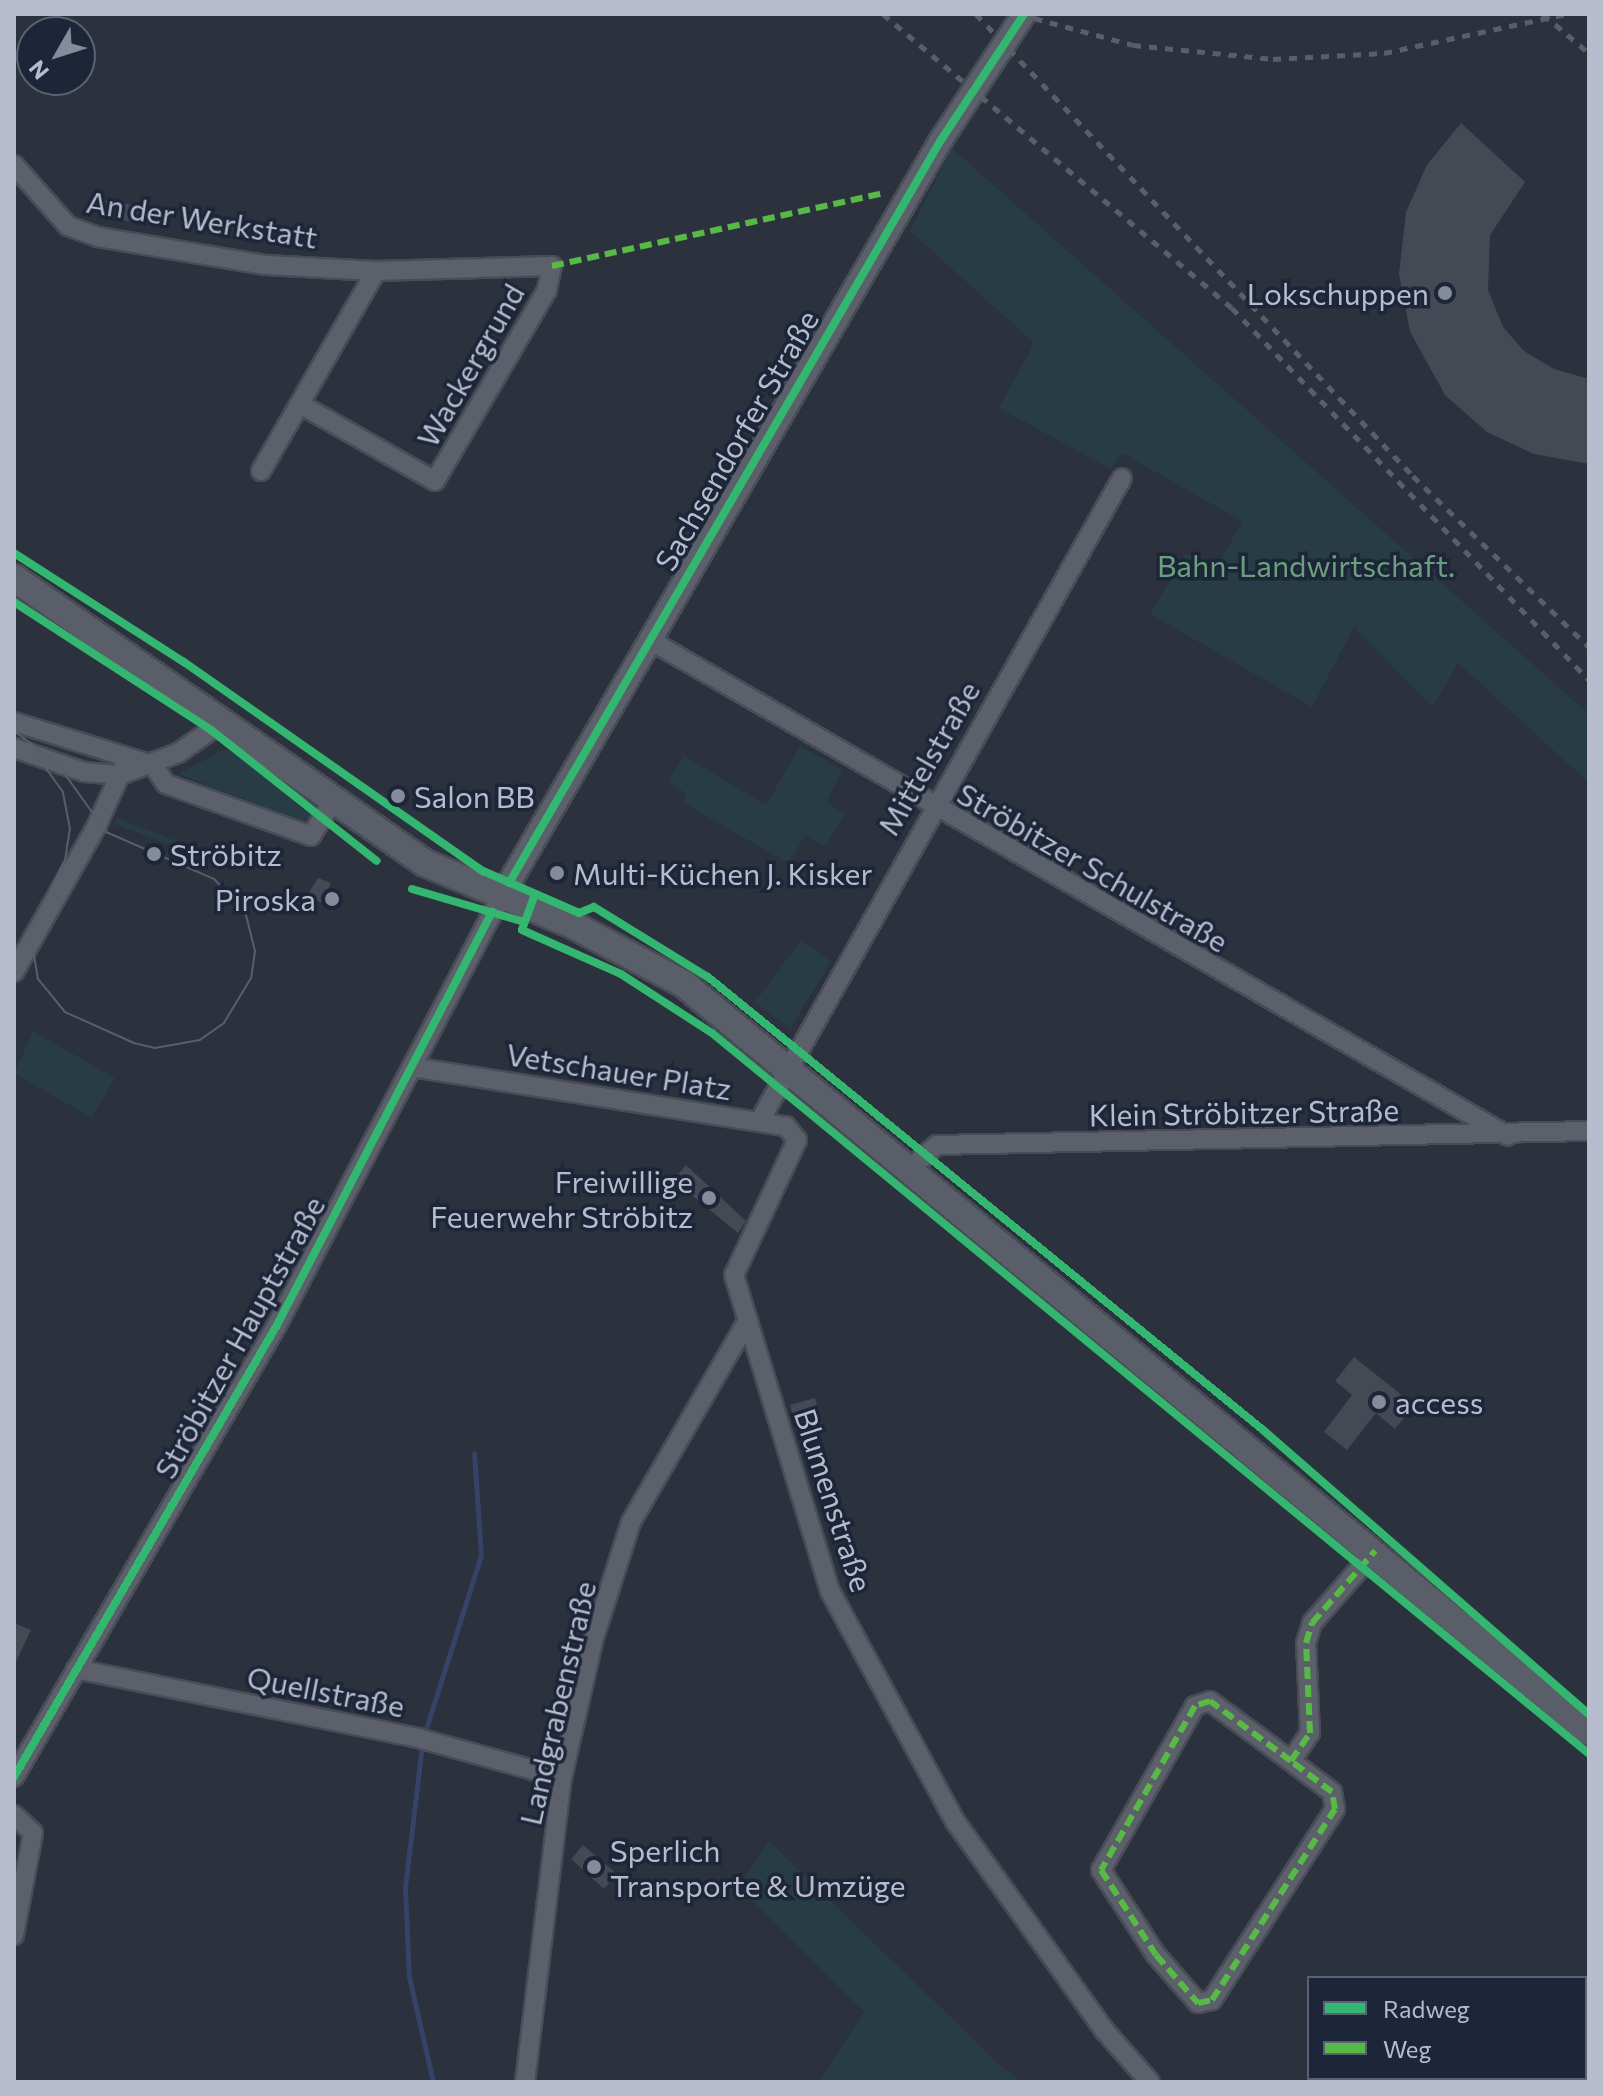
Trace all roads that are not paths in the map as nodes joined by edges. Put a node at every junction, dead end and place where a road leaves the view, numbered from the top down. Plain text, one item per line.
1 (1024, 14) edge
2 (14, 165) edge
3 (552, 266) joint
4 (376, 271) junction
5 (301, 405) junction
6 (261, 471) dead end
7 (1122, 478) dead end
8 (14, 578) edge
9 (653, 642) junction
10 (224, 721) junction
11 (14, 722) edge
12 (14, 748) edge
13 (153, 765) junction
14 (124, 767) junction
15 (334, 799) junction
16 (933, 806) junction
17 (501, 897) junction
18 (14, 972) edge
19 (412, 1067) junction
20 (786, 1068) junction
21 (759, 1122) junction
22 (1589, 1131) edge
23 (1508, 1136) junction
24 (910, 1169) junction
25 (748, 1320) junction
26 (1375, 1551) junction
27 (76, 1669) junction
28 (1589, 1732) edge
29 (1291, 1761) junction
30 (14, 1777) edge
31 (562, 1778) junction
32 (14, 1815) edge
33 (14, 1935) edge
34 (525, 2082) edge
35 (1150, 2082) edge

1 - 9 street, Sachsendorfer Straße
2 - 4 street, An der Werkstatt
3 - 4 street, An der Werkstatt
3 - 5 street, Wackergrund
4 - 5 street
5 - 6 street
7 - 16 street, Mittelstraße
8 - 10 main road
9 - 16 street, Ströbitzer Schulstraße
9 - 17 street, Sachsendorfer Straße
10 - 13 street
10 - 15 main road
11 - 14 street
12 - 14 street
13 - 14 street
13 - 15 street
14 - 18 street
15 - 17 main road
16 - 20 street, Mittelstraße
16 - 23 street, Ströbitzer Schulstraße
17 - 19 street, Ströbitzer Hauptstraße
17 - 20 main road
19 - 21 street, Vetschauer Platz
19 - 27 street, Ströbitzer Hauptstraße
20 - 21 street, Vetschauer Platz
20 - 24 main road
21 - 25 street, Blumenstraße
22 - 23 street, Klein Ströbitzer Straße
23 - 24 street, Klein Ströbitzer Straße
24 - 26 main road
25 - 31 street, Landgrabenstraße
25 - 35 street, Blumenstraße
26 - 28 main road
26 - 29 street
27 - 30 street, Ströbitzer Hauptstraße
27 - 31 street, Quellstraße
29 - 29 street
31 - 34 street, Landgrabenstraße
32 - 33 street

